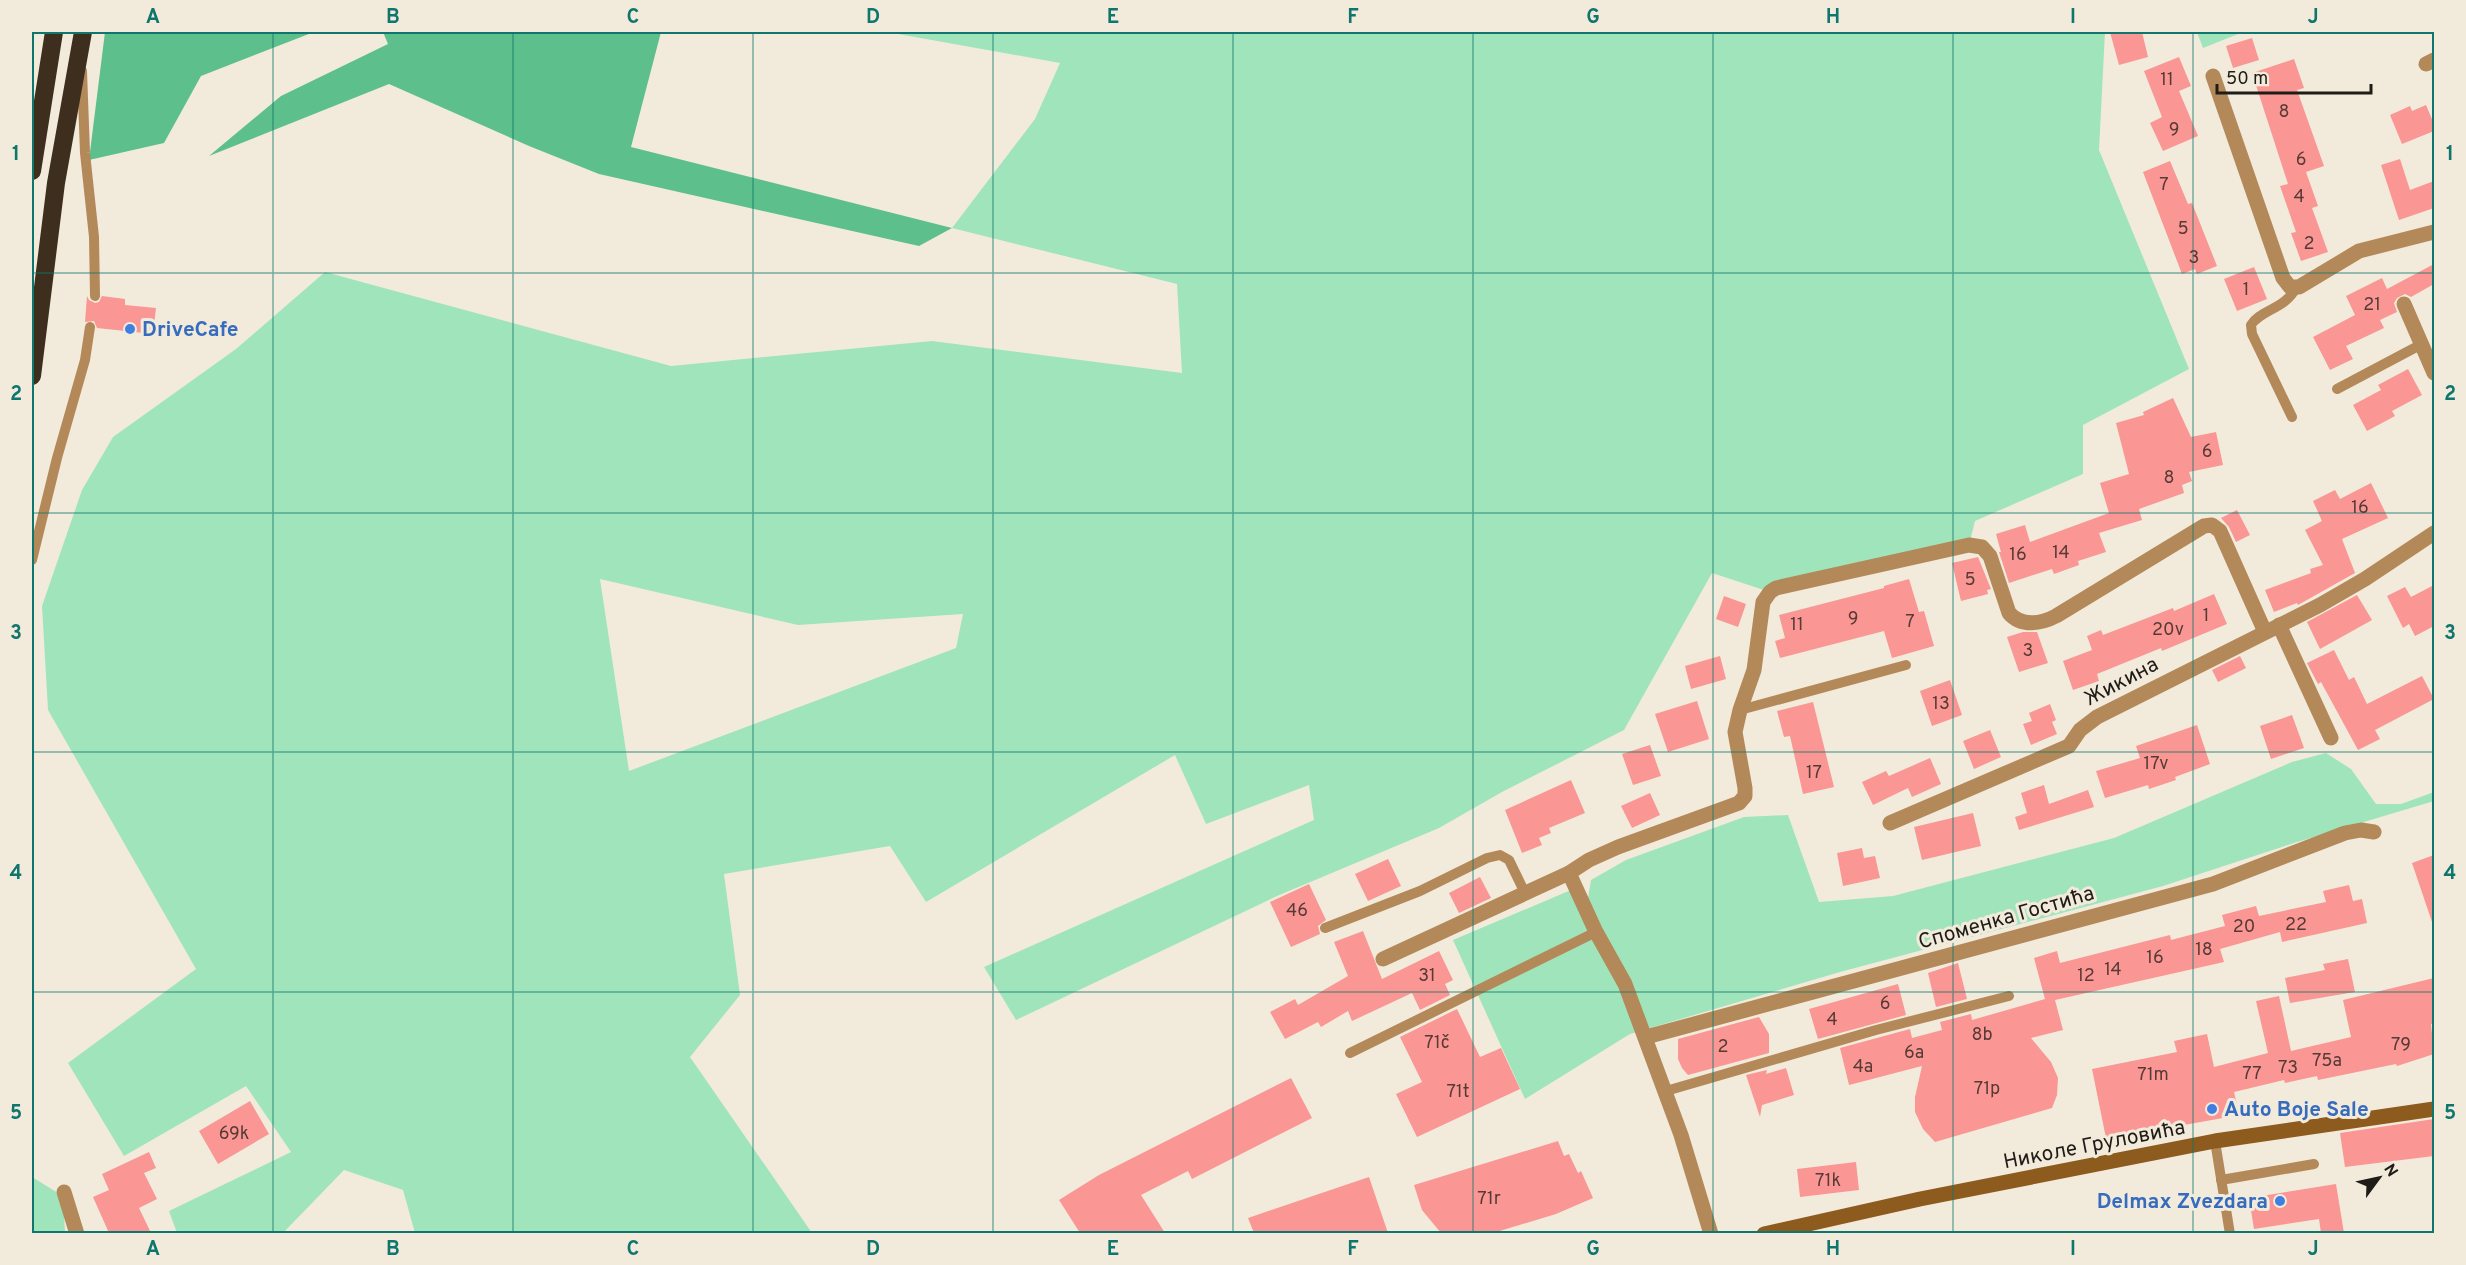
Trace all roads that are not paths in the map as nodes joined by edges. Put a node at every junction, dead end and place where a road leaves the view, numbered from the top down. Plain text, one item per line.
1 (54, 32) edge
2 (82, 36) edge
3 (2213, 76) dead end
4 (32, 171) edge
5 (2434, 232) edge
6 (2302, 284) junction
7 (95, 296) dead end
8 (2404, 304) dead end
9 (90, 327) dead end
10 (2422, 344) junction
11 (2434, 373) edge
12 (32, 376) edge
13 (2337, 389) dead end
14 (2292, 417) dead end
15 (2434, 533) edge
16 (32, 560) edge
17 (2272, 628) junction
18 (1906, 665) dead end
19 (1740, 710) junction
20 (2331, 738) dead end
21 (1890, 823) dead end
22 (2374, 832) dead end
23 (1569, 873) junction
24 (1525, 893) junction
25 (1325, 928) dead end
26 (1596, 932) junction
27 (1383, 959) dead end
28 (2009, 996) dead end
29 (1646, 1037) junction
30 (1350, 1053) dead end
31 (1666, 1091) junction
32 (2434, 1108) edge
33 (2215, 1141) junction
34 (2314, 1164) dead end
35 (2221, 1180) junction
36 (64, 1192) dead end
37 (77, 1233) edge
38 (1711, 1233) edge
39 (1764, 1233) edge
40 (2230, 1233) edge

1 - 4 highway
2 - 7 lane
2 - 12 highway
3 - 6 street
5 - 6 street
6 - 14 lane
8 - 10 street
9 - 16 lane
10 - 11 street
10 - 13 lane
15 - 17 street, Жикина
17 - 19 street
17 - 20 street
17 - 21 street, Жикина
18 - 19 lane
19 - 23 street
22 - 29 street, Споменка Гостића
23 - 24 street
23 - 26 street
24 - 25 lane
24 - 27 street
26 - 29 street
26 - 30 lane
28 - 31 lane
29 - 31 street
31 - 38 street
32 - 33 street, Николе Груловића
33 - 35 lane
33 - 39 street, Николе Груловића
34 - 35 lane
35 - 40 lane
36 - 37 street

